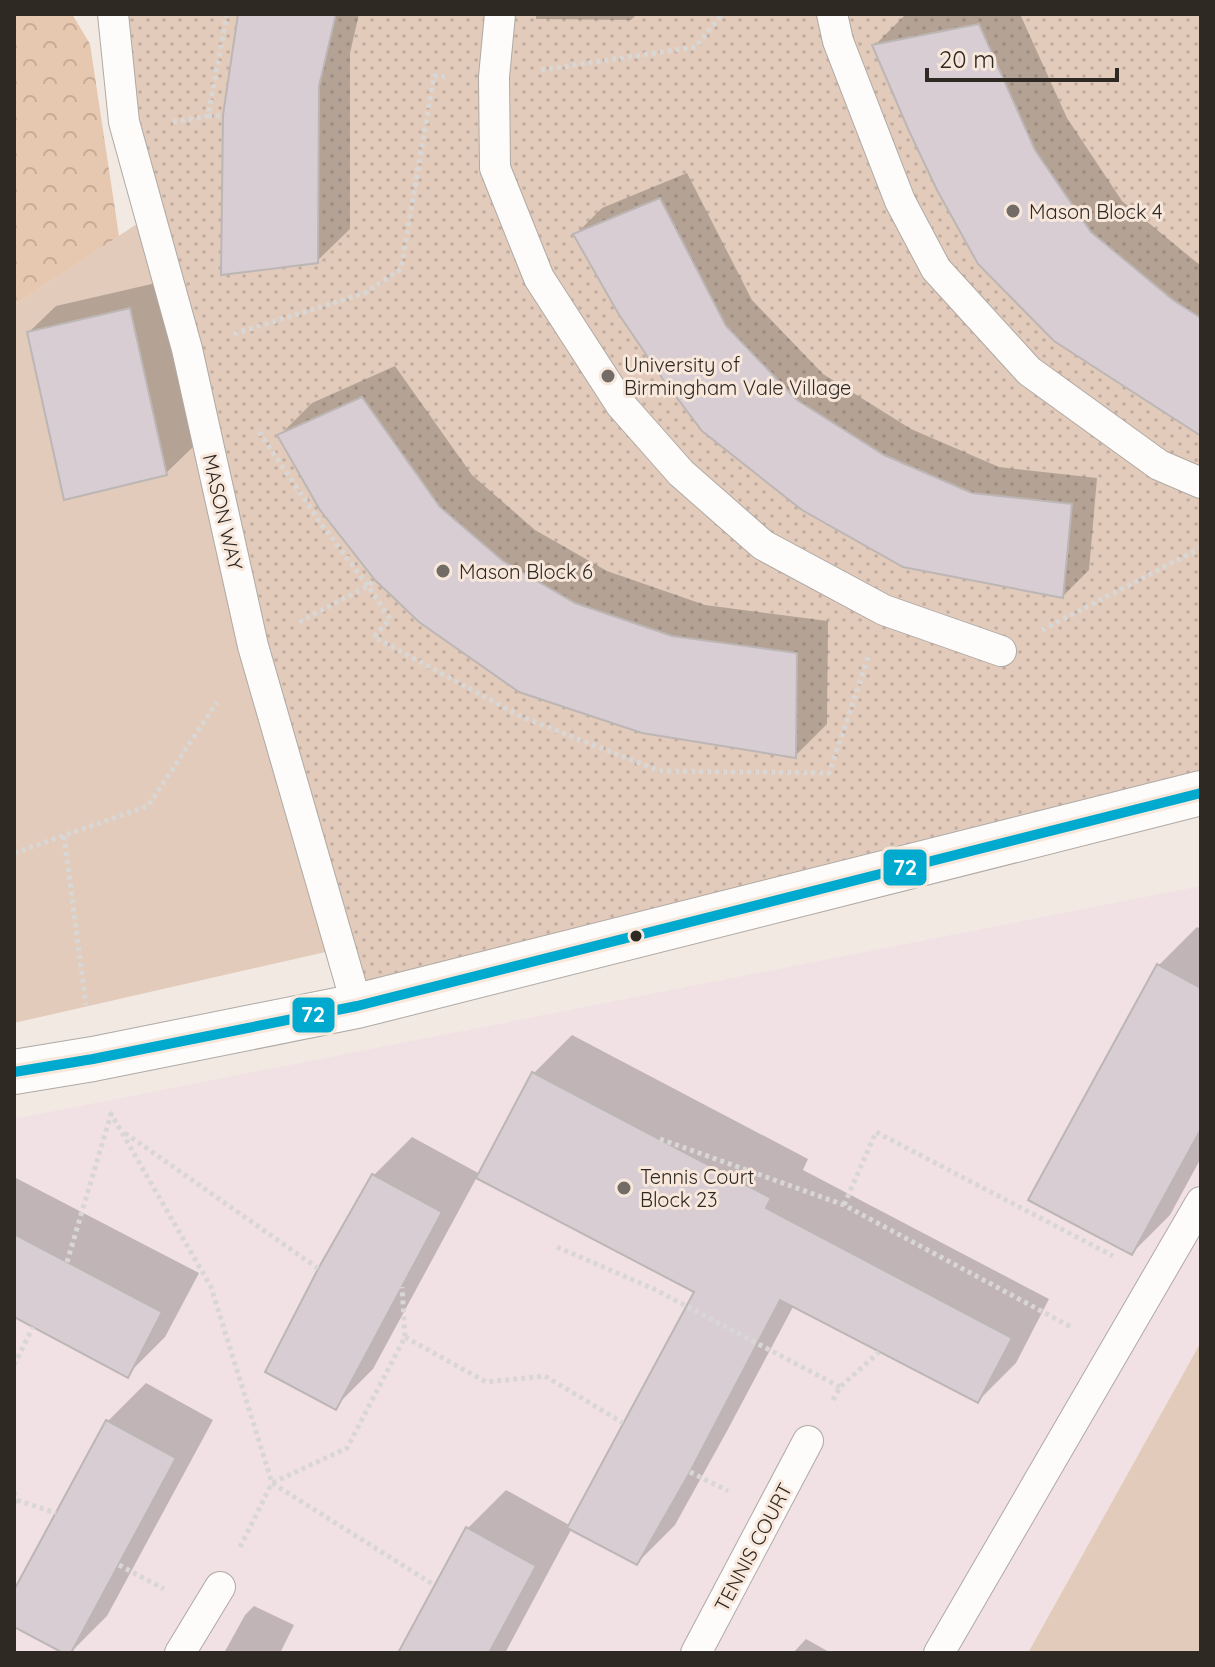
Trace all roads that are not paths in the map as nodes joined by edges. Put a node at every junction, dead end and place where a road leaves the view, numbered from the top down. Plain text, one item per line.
1 (113, 14) edge
2 (500, 14) edge
3 (832, 14) edge
4 (1201, 483) edge
5 (1001, 651) road end
6 (1201, 793) edge
7 (357, 1006) junction
8 (14, 1072) edge
9 (1201, 1202) edge
10 (808, 1441) road end
11 (220, 1587) road end
12 (180, 1653) edge
13 (696, 1653) edge
14 (939, 1653) edge

1 - 7 lane, MASON WAY
2 - 5 lane
3 - 4 lane
6 - 7 street
7 - 8 street
9 - 14 lane
10 - 13 lane, TENNIS COURT
11 - 12 lane

